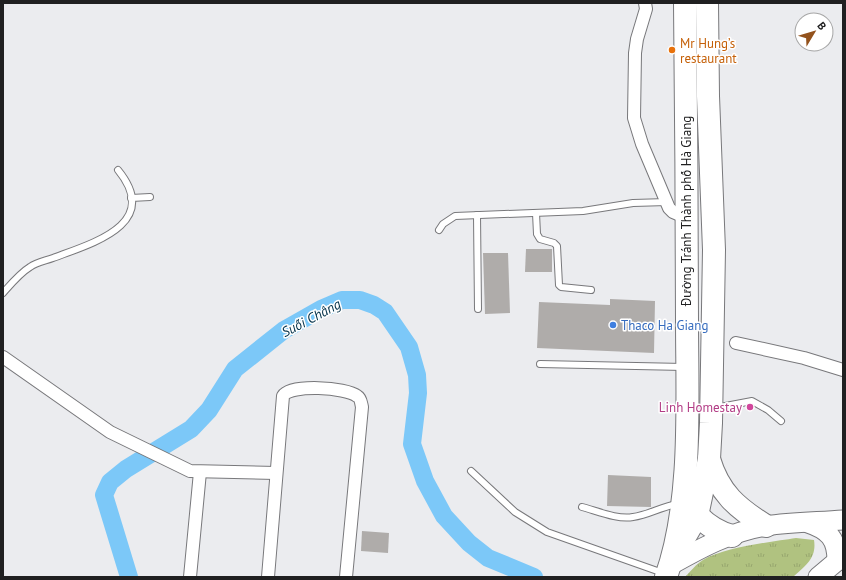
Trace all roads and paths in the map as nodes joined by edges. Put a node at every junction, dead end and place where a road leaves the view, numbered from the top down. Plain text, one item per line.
1 (645, 3) edge
2 (685, 3) edge
3 (707, 3) edge
4 (118, 170) dead end
5 (150, 197) dead end
6 (132, 198) junction
7 (667, 202) junction
8 (536, 213) junction
9 (478, 215) junction
10 (687, 218) junction
11 (712, 220) junction
12 (440, 230) dead end
13 (591, 290) dead end
14 (3, 292) edge
15 (478, 309) dead end
16 (736, 343) dead end
17 (3, 357) edge
18 (540, 364) dead end
19 (687, 367) junction
20 (843, 370) edge
21 (711, 408) junction
22 (781, 421) dead end
23 (709, 459) junction
24 (471, 471) dead end
25 (200, 472) junction
26 (276, 473) junction
27 (687, 503) junction
28 (582, 507) dead end
29 (843, 520) edge
30 (808, 523) junction
31 (766, 526) junction
32 (732, 536) junction
33 (840, 558) edge
34 (667, 573) edge
35 (190, 577) edge
36 (268, 577) edge
37 (346, 577) edge
38 (818, 577) edge

1 - 7 street
2 - 10 highway, Đường Tránh Thành phố Hà Giang
3 - 11 highway, Đường Tránh Thành phố Hà Giang
4 - 6 lane
5 - 6 lane
6 - 14 lane
7 - 8 lane
7 - 10 street
8 - 9 lane
8 - 13 lane
9 - 12 lane
9 - 15 lane
10 - 11 highway
10 - 19 highway, Đường Tránh Thành phố Hà Giang
11 - 21 highway, Đường Tránh Thành phố Hà Giang
16 - 20 street
17 - 25 street
18 - 19 lane
19 - 27 highway, Đường Tránh Thành phố Hà Giang
21 - 22 lane
21 - 23 highway, Đường Tránh Thành phố Hà Giang
23 - 27 highway
23 - 31 highway
24 - 34 lane
25 - 26 street
25 - 35 street
26 - 36 street
26 - 37 street
27 - 28 lane
27 - 32 highway
27 - 34 highway
29 - 30 main road
30 - 31 main road
30 - 33 main road
31 - 32 main road
32 - 34 main road
33 - 38 main road

